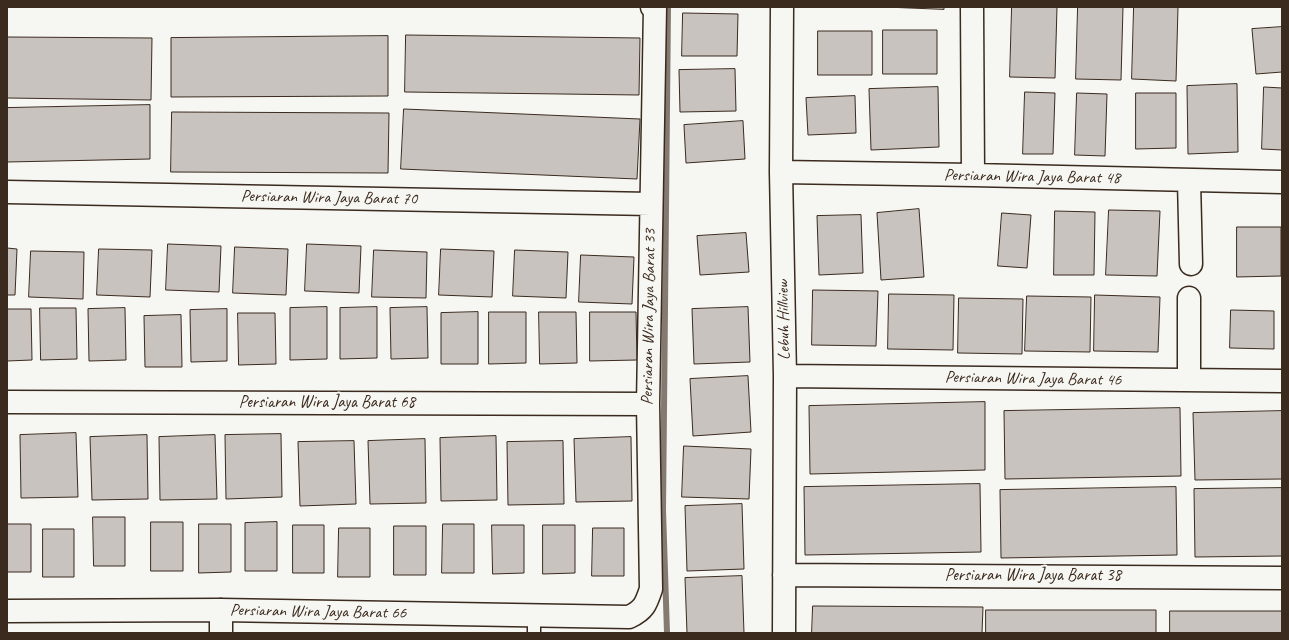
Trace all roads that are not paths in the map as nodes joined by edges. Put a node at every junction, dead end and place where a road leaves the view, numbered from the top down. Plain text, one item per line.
1 (652, 7) edge
2 (655, 7) edge
3 (782, 7) edge
4 (972, 7) edge
5 (781, 172) junction
6 (972, 175) junction
7 (1189, 181) junction
8 (1282, 182) edge
9 (7, 192) edge
10 (651, 204) junction
11 (1191, 264) dead end
12 (1189, 298) dead end
13 (784, 376) junction
14 (1189, 380) junction
15 (1282, 381) edge
16 (7, 402) edge
17 (648, 404) junction
18 (784, 575) junction
19 (1282, 578) edge
20 (221, 610) junction
21 (7, 611) edge
22 (629, 617) joint
23 (534, 624) edge
24 (221, 633) edge
25 (784, 633) edge

1 - 2 street
2 - 10 street, Persiaran Wira Jaya Barat 33
3 - 5 street, Lebuh Hillview
4 - 6 street
5 - 6 street, Persiaran Wira Jaya Barat 48
5 - 13 street, Lebuh Hillview
6 - 7 street, Persiaran Wira Jaya Barat 48
7 - 8 street, Persiaran Wira Jaya Barat 48
7 - 11 street
9 - 10 street, Persiaran Wira Jaya Barat 70
10 - 17 street, Persiaran Wira Jaya Barat 33
12 - 14 street
13 - 14 street, Persiaran Wira Jaya Barat 46
13 - 18 street, Lebuh Hillview
14 - 15 street, Persiaran Wira Jaya Barat 46
16 - 17 street, Persiaran Wira Jaya Barat 68
17 - 22 street, Persiaran Wira Jaya Barat 33
18 - 19 street, Persiaran Wira Jaya Barat 38
18 - 25 street, Lebuh Hillview
20 - 21 street, Persiaran Wira Jaya Barat 66
20 - 23 street, Persiaran Wira Jaya Barat 66
20 - 24 street
22 - 23 street, Persiaran Wira Jaya Barat 66

